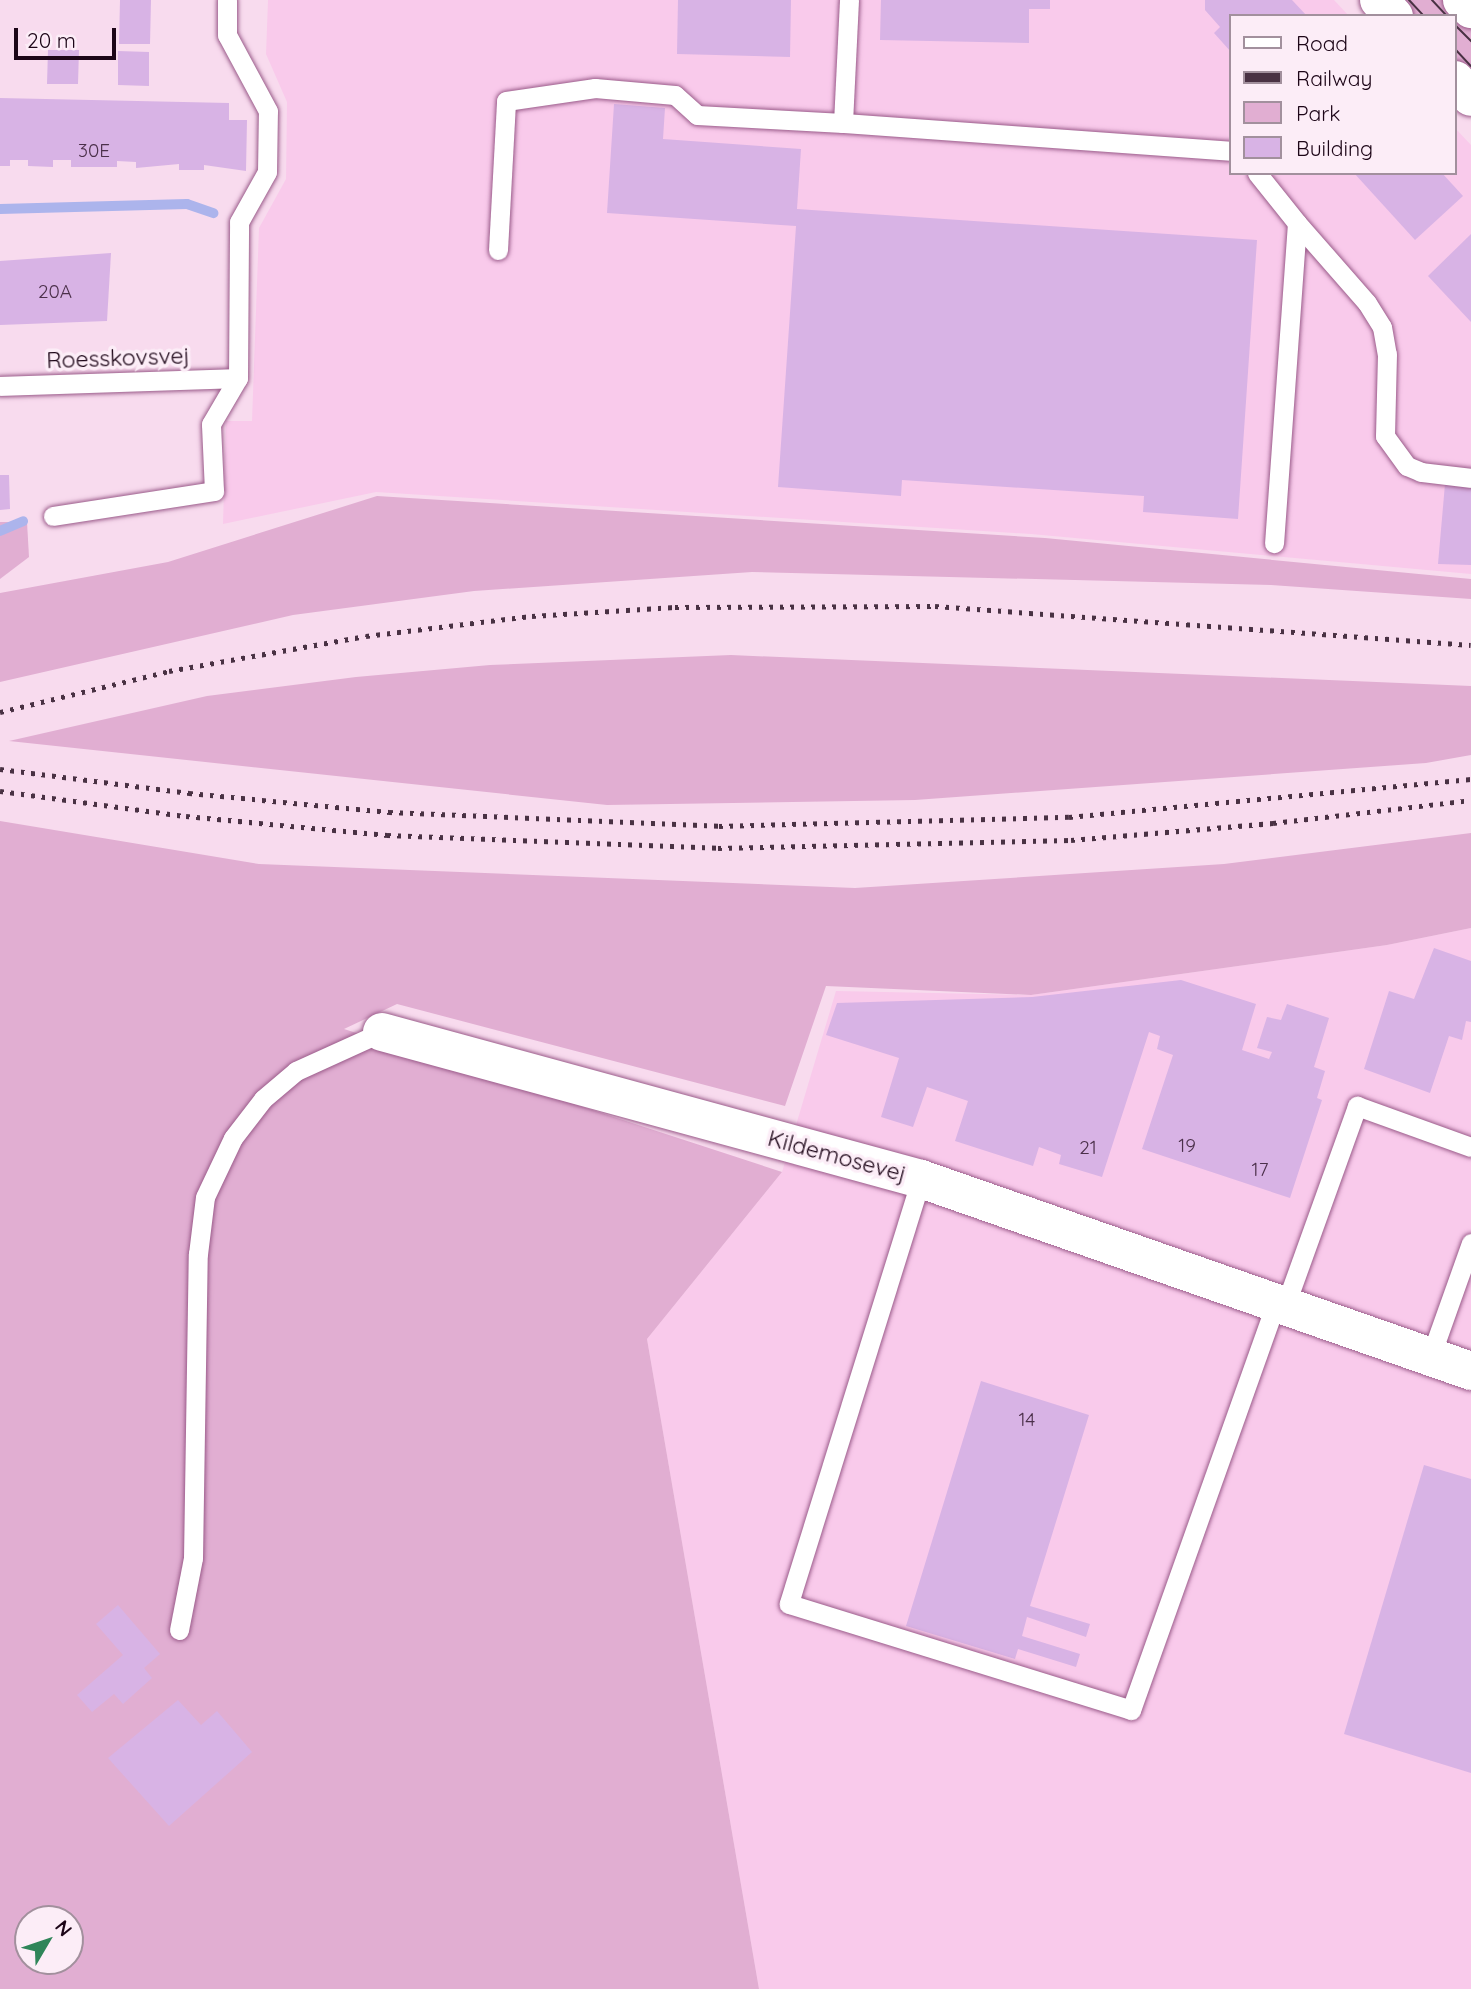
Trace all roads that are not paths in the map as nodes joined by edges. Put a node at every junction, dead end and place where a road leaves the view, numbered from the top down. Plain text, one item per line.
1 (227, 0) edge
2 (849, 0) edge
3 (1379, 0) edge
4 (1462, 0) edge
5 (1471, 9) edge
6 (1392, 14) edge
7 (1457, 82) edge
8 (1471, 97) edge
9 (843, 123) junction
10 (1230, 151) edge
11 (1258, 175) edge
12 (1297, 223) junction
13 (498, 250) dead end
14 (239, 378) junction
15 (0, 386) edge
16 (1471, 478) edge
17 (53, 516) dead end
18 (1274, 543) dead end
19 (382, 1032) joint
20 (1471, 1147) edge
21 (921, 1179) junction
22 (1471, 1243) edge
23 (1280, 1308) junction
24 (1430, 1358) junction
25 (1471, 1371) edge
26 (179, 1630) dead end

1 - 14 lane
2 - 9 lane
3 - 6 street
4 - 5 street
7 - 8 street
9 - 10 lane
9 - 13 lane
11 - 12 lane
12 - 16 lane
12 - 18 lane
14 - 15 lane, Roesskovsvej
14 - 17 lane
19 - 21 street, Kildemosevej
19 - 26 lane
20 - 23 lane
21 - 23 street, Kildemosevej
21 - 23 lane
22 - 24 lane
23 - 24 street, Kildemosevej
24 - 25 street, Kildemosevej

